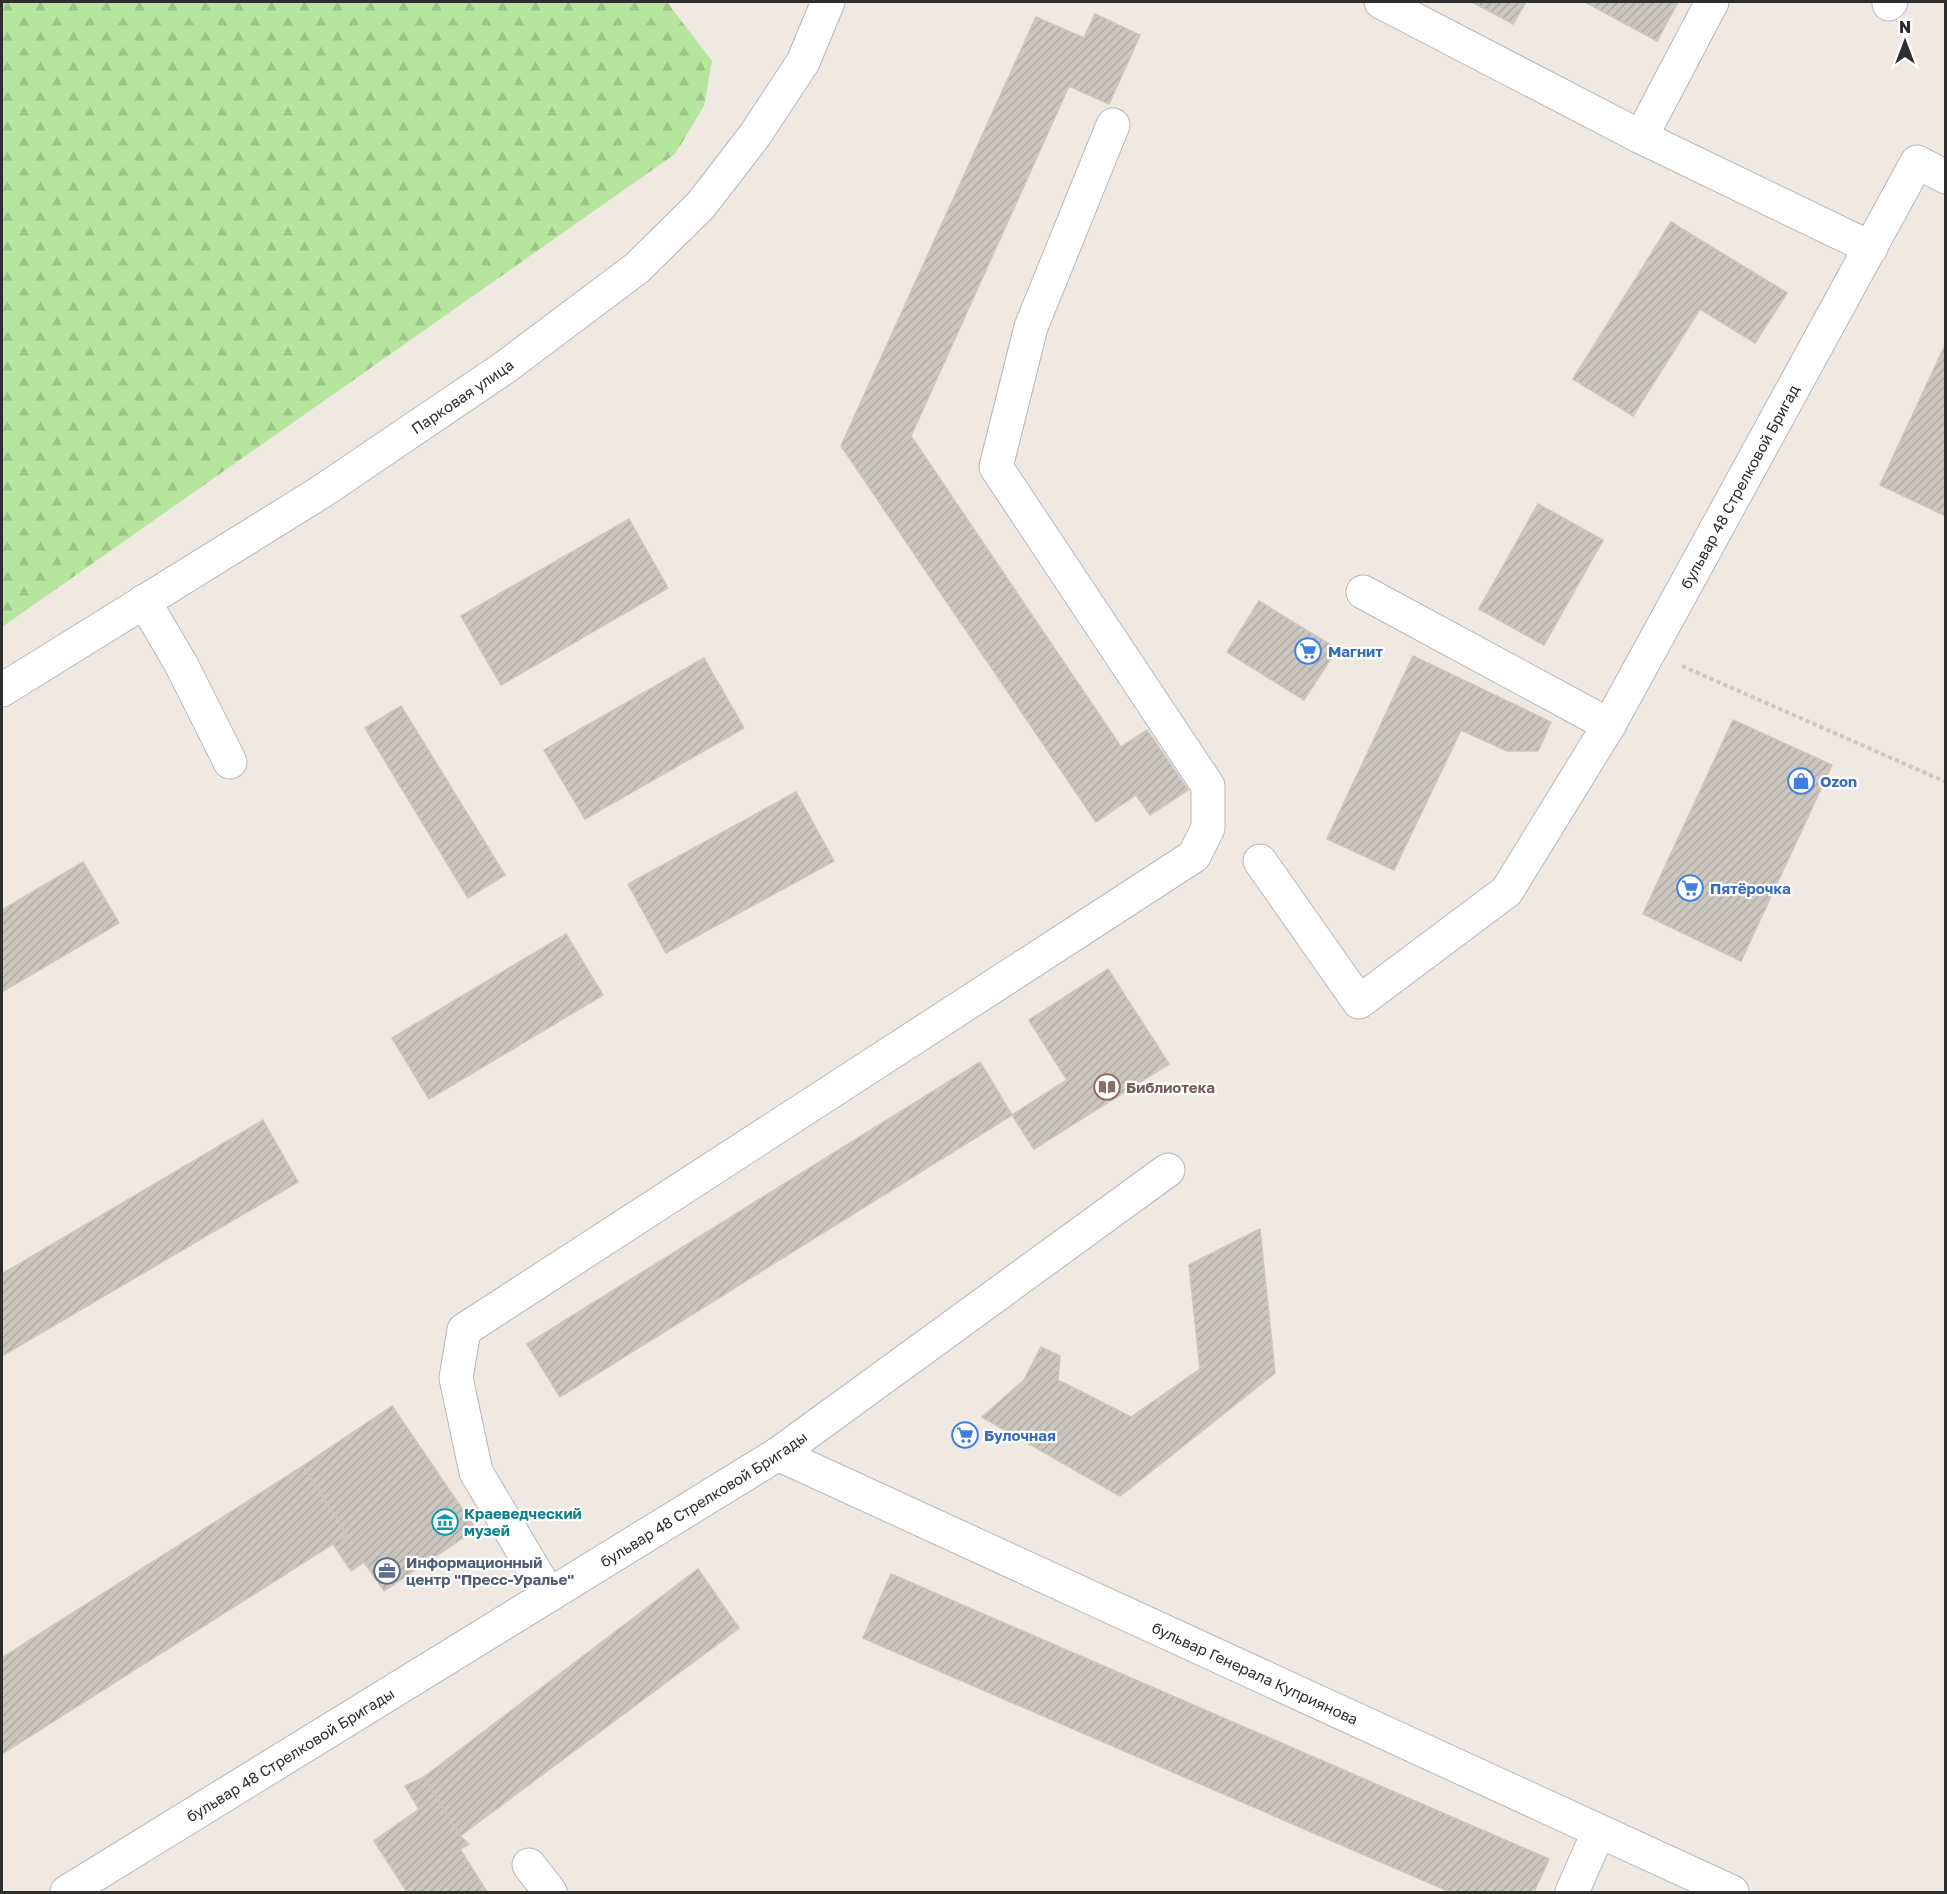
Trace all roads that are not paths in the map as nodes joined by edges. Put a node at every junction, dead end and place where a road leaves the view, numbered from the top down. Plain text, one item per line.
1 (828, 2) edge
2 (1382, 2) edge
3 (1712, 2) edge
4 (1113, 125) dead end
5 (1641, 137) junction
6 (1946, 177) edge
7 (1871, 248) junction
8 (1363, 592) dead end
9 (144, 601) junction
10 (2, 690) edge
11 (1609, 725) junction
12 (230, 762) dead end
13 (1260, 861) dead end
14 (1168, 1170) dead end
15 (778, 1454) junction
16 (549, 1595) junction
17 (1599, 1832) junction
18 (529, 1865) dead end
19 (68, 1893) edge
20 (550, 1893) edge
21 (1572, 1893) edge
22 (1732, 1893) edge

1 - 9 street, Парковая улица
2 - 5 street
3 - 5 street
4 - 16 street
5 - 7 street
6 - 7 street
7 - 11 street, бульвар 48 Стрелковой Бригад
8 - 11 street
9 - 10 street, Парковая улица
9 - 12 street
11 - 13 street, бульвар 48 Стрелковой Бригад
14 - 15 street, бульвар 48 Стрелковой Бригады
15 - 16 street, бульвар 48 Стрелковой Бригады
15 - 17 street, бульвар Генерала Куприянова
16 - 19 street, бульвар 48 Стрелковой Бригады
17 - 21 street
17 - 22 street, бульвар Генерала Куприянова
18 - 20 street

